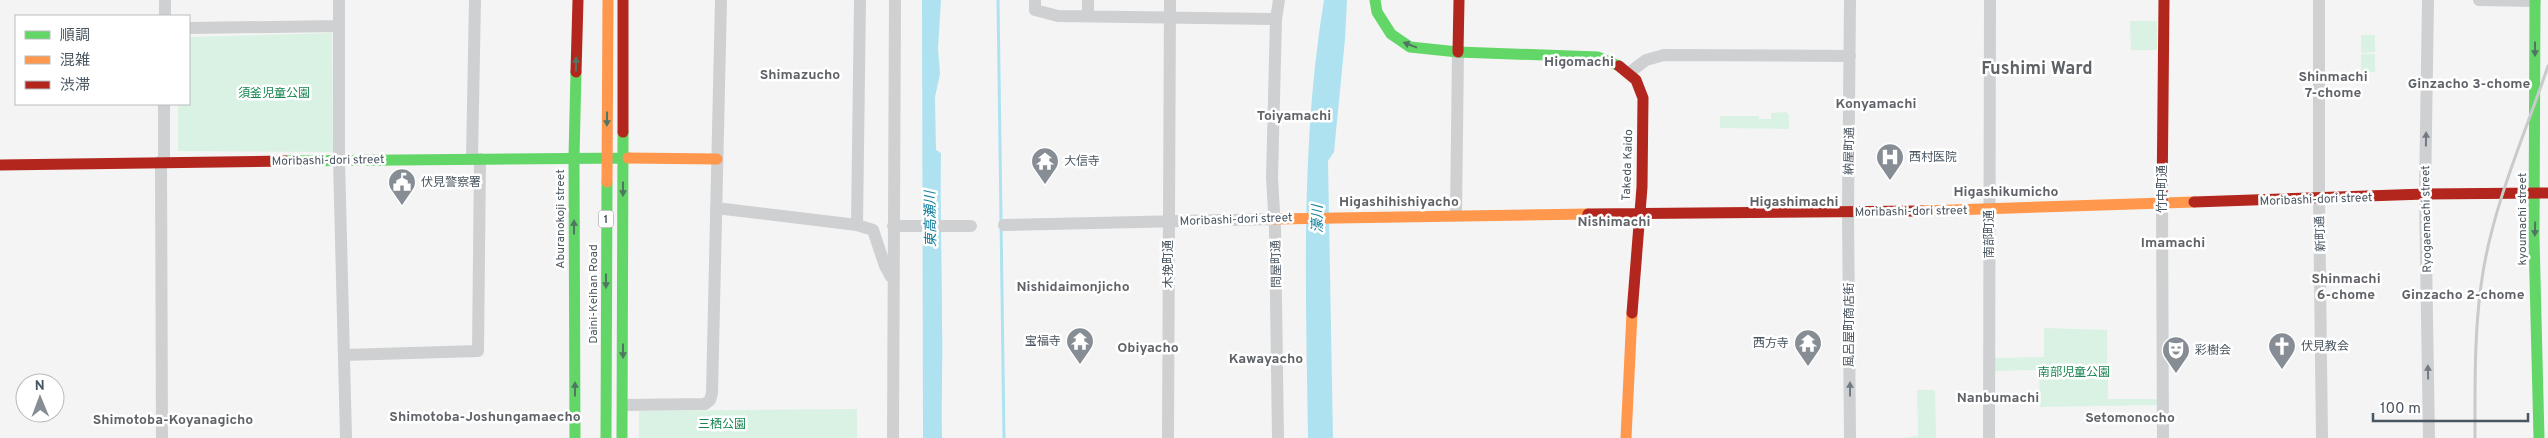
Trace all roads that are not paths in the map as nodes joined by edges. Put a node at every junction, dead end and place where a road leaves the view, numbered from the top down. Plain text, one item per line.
1 (165, 0) edge
2 (339, 0) edge
3 (476, 0) edge
4 (578, 0) edge
5 (608, 0) edge
6 (622, 0) edge
7 (721, 0) edge
8 (860, 0) edge
9 (895, 0) edge
10 (1035, 0) edge
11 (1088, 0) edge
12 (1170, 0) edge
13 (1279, 0) edge
14 (1375, 0) edge
15 (1459, 0) edge
16 (1850, 0) edge
17 (1990, 0) edge
18 (2164, 0) edge
19 (2319, 0) edge
20 (2428, 0) edge
21 (2479, 0) edge
22 (2535, 0) edge
23 (165, 15) edge
24 (1088, 16) junction
25 (1169, 16) junction
26 (1276, 19) junction
27 (339, 26) junction
28 (190, 28) edge
29 (1458, 52) junction
30 (1850, 56) junction
31 (1629, 73) junction
32 (164, 105) edge
33 (593, 149) dead end
34 (574, 157) junction
35 (623, 158) junction
36 (476, 159) junction
37 (717, 159) junction
38 (339, 160) junction
39 (162, 162) junction
40 (0, 165) edge
41 (593, 169) dead end
42 (2535, 193) junction
43 (2548, 193) edge
44 (2425, 194) junction
45 (2318, 200) junction
46 (2162, 204) junction
47 (716, 208) junction
48 (1989, 210) junction
49 (1848, 212) junction
50 (1639, 214) junction
51 (1456, 215) junction
52 (1274, 219) junction
53 (1168, 222) junction
54 (857, 225) junction
55 (896, 225) junction
56 (968, 225) dead end
57 (1004, 226) dead end
58 (893, 279) junction
59 (2542, 331) edge
60 (344, 355) junction
61 (2543, 402) edge
62 (623, 405) junction
63 (162, 438) edge
64 (346, 438) edge
65 (575, 438) edge
66 (606, 438) edge
67 (622, 438) edge
68 (893, 438) edge
69 (1168, 438) edge
70 (1278, 438) edge
71 (1626, 438) edge
72 (1850, 438) edge
73 (1989, 438) edge
74 (2163, 438) edge
75 (2322, 438) edge
76 (2429, 438) edge
77 (2539, 438) edge

1 - 23 street
2 - 27 street
3 - 36 street
34 -> 4 main road, Aburanokoji street
5 -> 66 main road, Daini-Keihan Road / 1
6 - 35 main road
7 - 37 street
8 - 54 street
9 - 55 street
10 - 24 street
11 - 24 street
12 - 25 street, 木挽町通
13 - 26 street, 問屋町通
29 -> 14 main road
15 - 29 main road
16 - 30 street, 納屋町通
17 - 48 street, 南部町通
18 - 46 main road, 竹中町通
19 - 45 street, 新町通
44 -> 20 street, Ryogaemachi street
21 - 22 street
22 -> 42 main road, kyoumachi street
24 - 25 street
25 - 26 street
25 - 53 street, 木挽町通
26 - 52 street, 問屋町通
27 - 28 street
27 - 38 street
29 - 31 main road
29 - 51 street
30 - 31 street
30 - 49 street, 納屋町通
31 - 50 main road, Takeda Kaido
32 - 39 street
33 - 41 main road
34 - 35 main road, Moribashi-dori street
34 - 36 main road, Moribashi-dori street
65 -> 34 main road, Aburanokoji street
35 - 37 main road, Moribashi-dori street
35 -> 62 main road
36 - 38 main road, Moribashi-dori street
36 - 60 street
37 - 47 street
38 - 39 main road, Moribashi-dori street
38 - 60 street
39 - 40 main road, Moribashi-dori street
39 - 63 street
42 - 43 main road, Moribashi-dori street
42 - 44 main road, Moribashi-dori street
42 -> 59 main road, kyoumachi street
44 - 45 main road, Moribashi-dori street
76 -> 44 street, Ryogaemachi street
45 - 46 main road, Moribashi-dori street
45 - 75 street, 新町通
46 - 48 main road, Moribashi-dori street
46 - 74 street, 竹中町通
47 - 54 street
47 - 62 street
48 - 49 main road, Moribashi-dori street
48 - 73 street, 南部町通
49 - 50 main road, Moribashi-dori street
72 -> 49 street, 風呂屋町商店街
50 - 51 main road, Moribashi-dori street
50 - 71 main road, Takeda Kaido
51 - 52 main road, Moribashi-dori street
52 - 53 street, Moribashi-dori street
52 - 70 street, 問屋町通
53 - 57 street, Moribashi-dori street
53 - 69 street, 木挽町通
54 - 58 street
55 - 56 street
55 - 58 street
58 - 68 street
59 - 61 main road, kyoumachi street
60 - 64 street
61 - 77 main road, kyoumachi street
62 - 67 main road

